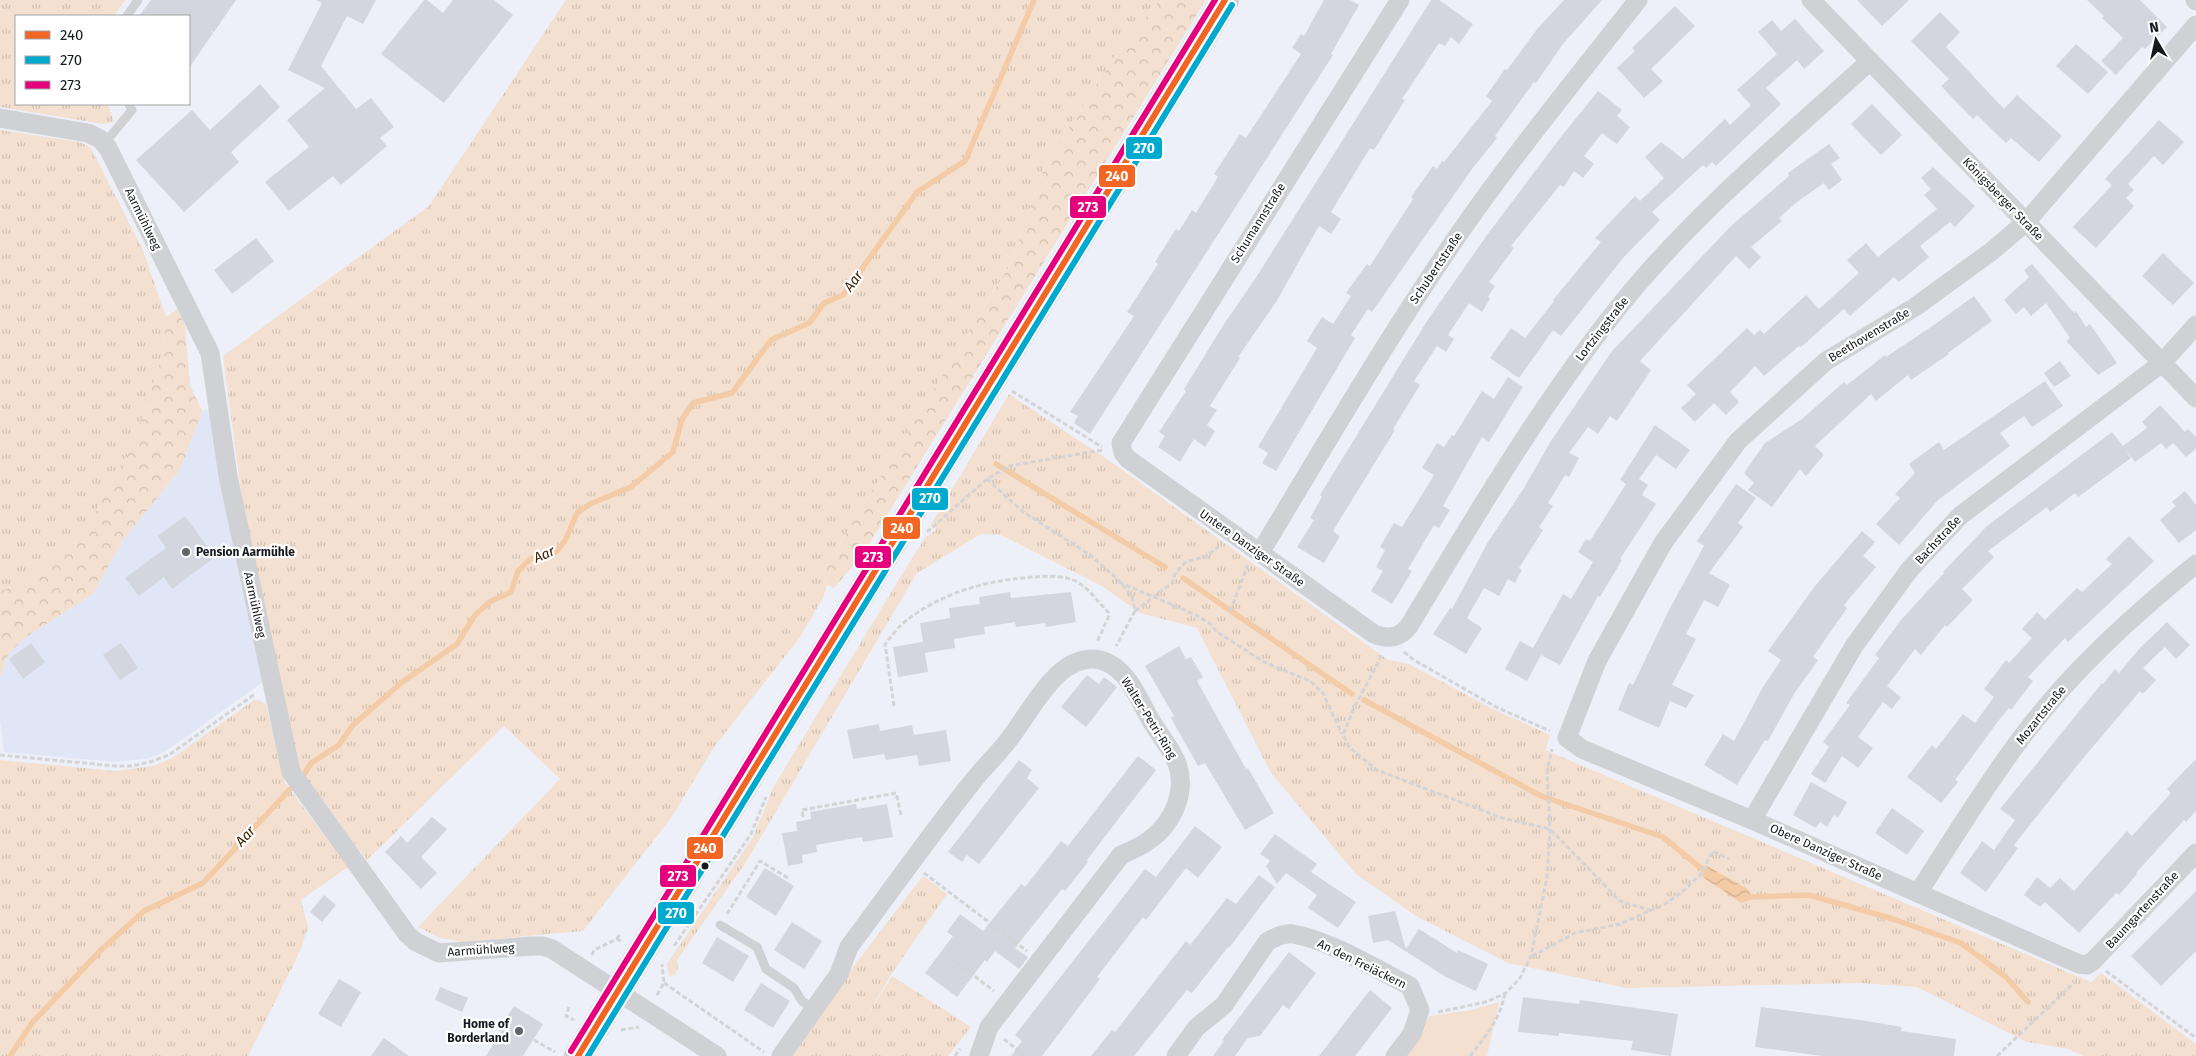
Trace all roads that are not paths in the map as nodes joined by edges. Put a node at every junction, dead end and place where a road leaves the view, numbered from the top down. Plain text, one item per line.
1 (138, 0) edge
2 (1225, 0) edge
3 (1400, 0) edge
4 (1638, 0) edge
5 (1811, 0) edge
6 (128, 15) edge
7 (2196, 25) edge
8 (1870, 61) junction
9 (130, 105) edge
10 (0, 118) edge
11 (104, 144) junction
12 (2026, 222) junction
13 (2196, 325) edge
14 (2162, 363) junction
15 (2196, 398) edge
16 (1121, 449) joint
17 (1260, 553) junction
18 (2196, 564) edge
19 (1385, 637) joint
20 (1562, 736) joint
21 (1752, 820) junction
22 (2196, 852) edge
23 (1918, 893) junction
24 (720, 925) road end
25 (2090, 963) joint
26 (617, 991) junction
27 (813, 1009) junction
28 (566, 1054) edge
29 (717, 1056) edge
30 (781, 1056) edge
31 (979, 1056) edge
32 (1176, 1056) edge
33 (1395, 1056) edge

1 - 6 lane
2 - 26 main road
3 - 16 street, Schumannstraße
4 - 17 street, Schubertstraße
5 - 8 street, Königsberger Straße
7 - 12 street, Beethovenstraße
8 - 12 street, Königsberger Straße
8 - 19 street, Lortzingstraße
9 - 11 lane
10 - 11 street
11 - 26 street, Aarmühlweg
12 - 14 street, Königsberger Straße
12 - 20 street, Beethovenstraße
13 - 14 street, Bachstraße
14 - 15 street, Königsberger Straße
14 - 21 street, Bachstraße
16 - 17 street, Untere Danziger Straße
17 - 19 street, Untere Danziger Straße
18 - 23 street, Mozartstraße
20 - 21 street, Obere Danziger Straße
21 - 23 street, Obere Danziger Straße
22 - 25 street, Baumgartenstraße
23 - 25 street, Obere Danziger Straße
24 - 27 lane
26 - 28 main road
26 - 29 street, Aarmühlweg
27 - 30 street
27 - 31 street, Walter-Petri-Ring
32 - 33 street, An den Freiäckern

